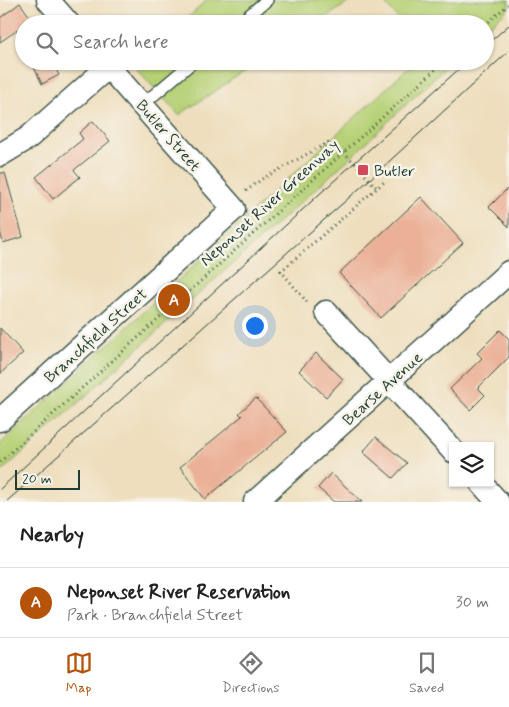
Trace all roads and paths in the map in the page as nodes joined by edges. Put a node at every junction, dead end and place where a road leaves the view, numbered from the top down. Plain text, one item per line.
1 (48, 0) edge
2 (267, 0) edge
3 (509, 4) edge
4 (61, 15) edge
5 (250, 15) edge
6 (494, 17) edge
7 (100, 70) edge
8 (111, 70) edge
9 (183, 70) edge
10 (435, 70) edge
11 (142, 105) junction
12 (331, 141) dead end
13 (344, 152) junction
14 (0, 155) edge
15 (358, 167) dead end
16 (365, 175) dead end
17 (384, 182) dead end
18 (377, 188) junction
19 (232, 207) junction
20 (509, 272) edge
21 (326, 312) joint
22 (390, 381) junction
23 (0, 420) edge
24 (449, 447) edge
25 (0, 462) edge
26 (485, 487) edge
27 (255, 502) edge
28 (498, 502) edge

1 - 4 street
2 - 5 lane
3 - 6 path
7 - 14 street
8 - 11 street, Butler Street
9 - 11 lane
10 - 13 path, Neponset River Greenway
11 - 19 street, Butler Street
12 - 19 path
13 - 15 path
13 - 25 path, Neponset River Greenway
16 - 18 path
17 - 18 path
18 - 21 path
19 - 23 street, Branchfield Street
20 - 22 street, Bearse Avenue
21 - 22 street
22 - 24 street
22 - 27 street, Bearse Avenue
26 - 28 street

